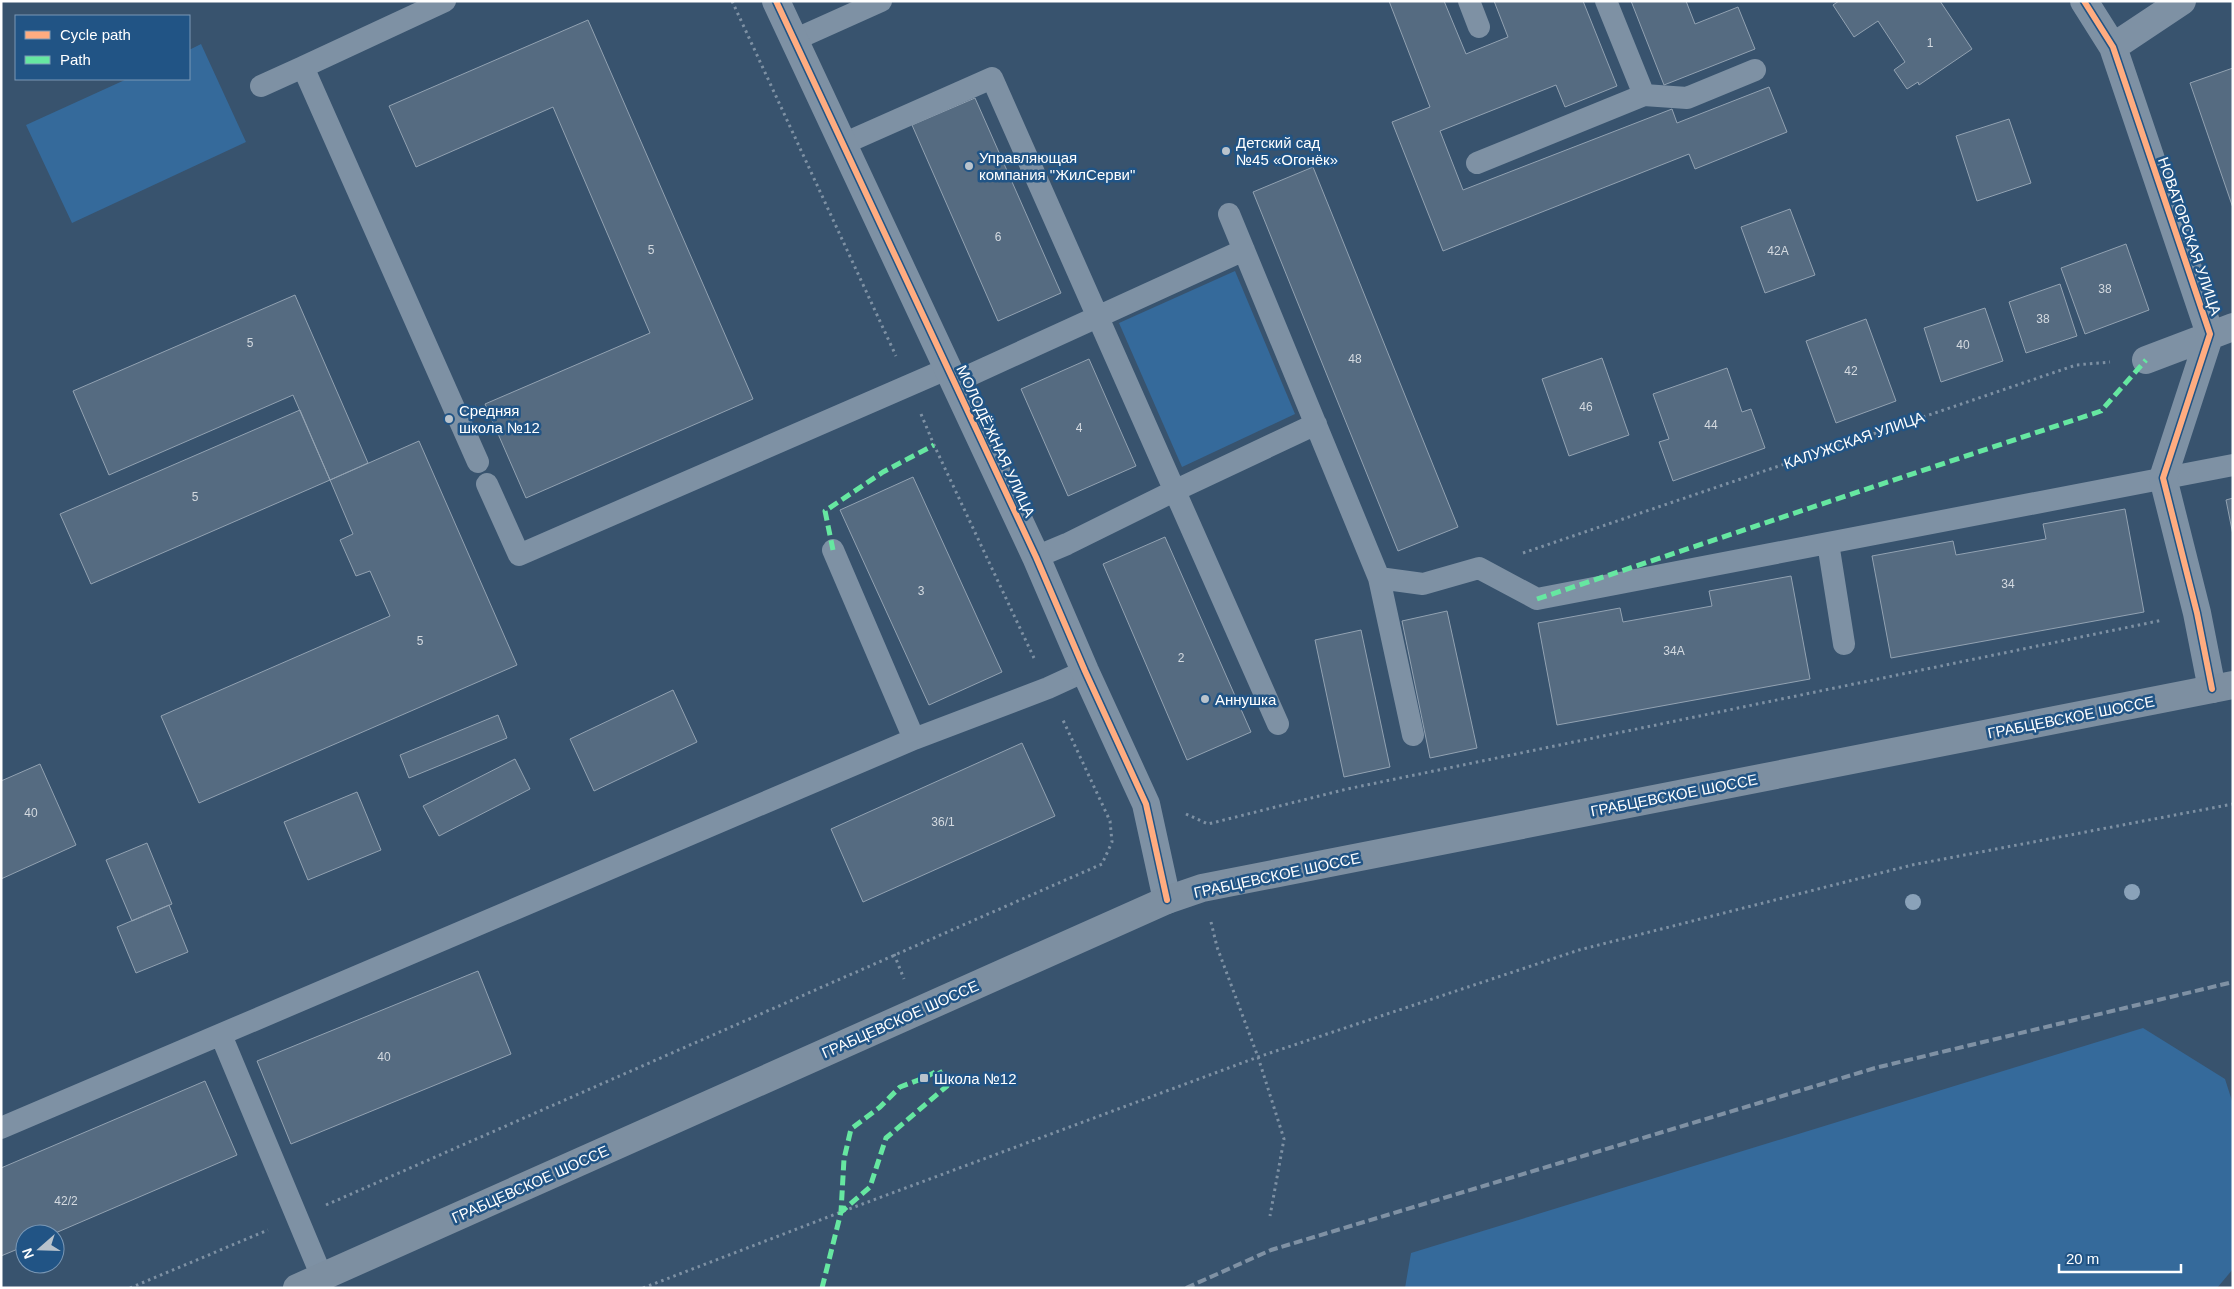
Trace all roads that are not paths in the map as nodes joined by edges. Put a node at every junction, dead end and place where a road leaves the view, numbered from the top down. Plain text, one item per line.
1 (445, 1) edge
2 (776, 1) edge
3 (881, 1) edge
4 (1469, 1) edge
5 (1606, 1) edge
6 (2084, 1) edge
7 (2182, 1) edge
8 (1479, 27) dead end
9 (794, 40) junction
10 (2113, 47) junction
11 (303, 67) junction
12 (1755, 70) dead end
13 (261, 86) dead end
14 (1644, 95) junction
15 (843, 144) junction
16 (1477, 163) dead end
17 (1229, 214) dead end
18 (1244, 250) junction
19 (1098, 317) junction
20 (2221, 331) edge
21 (2146, 360) road end
22 (952, 375) junction
23 (1316, 424) junction
24 (478, 462) dead end
25 (2233, 465) edge
26 (2163, 478) junction
27 (487, 484) dead end
28 (1174, 491) junction
29 (1828, 543) junction
30 (833, 550) dead end
31 (1036, 557) junction
32 (1379, 578) junction
33 (1844, 644) dead end
34 (1085, 670) junction
35 (2222, 687) edge
36 (1278, 724) dead end
37 (1413, 735) dead end
38 (914, 739) junction
39 (1167, 900) junction
40 (221, 1035) junction
41 (1, 1128) edge
42 (322, 1277) junction
43 (297, 1288) edge

1 - 11 lane
2 - 9 street, МОЛОДЁЖНАЯ УЛИЦА
3 - 9 lane
4 - 8 lane
5 - 14 lane
6 - 10 street, НОВАТОРСКАЯ УЛИЦА
7 - 10 street
9 - 15 street, МОЛОДЁЖНАЯ УЛИЦА
10 - 20 street, НОВАТОРСКАЯ УЛИЦА
11 - 13 lane
11 - 24 lane
12 - 14 lane
14 - 16 lane
15 - 19 lane
15 - 22 street, МОЛОДЁЖНАЯ УЛИЦА
17 - 18 lane
18 - 19 lane
18 - 23 lane
19 - 22 lane
19 - 28 lane
20 - 21 street
20 - 26 street, НОВАТОРСКАЯ УЛИЦА
22 - 27 lane
22 - 31 street, МОЛОДЁЖНАЯ УЛИЦА
23 - 28 lane
23 - 32 lane
25 - 26 lane
26 - 29 lane
26 - 35 street
28 - 31 lane
28 - 36 lane
29 - 32 lane
29 - 33 lane
30 - 38 lane
31 - 34 street, МОЛОДЁЖНАЯ УЛИЦА
32 - 37 lane
34 - 38 lane
34 - 39 street, МОЛОДЁЖНАЯ УЛИЦА
35 - 39 main road, ГРАБЦЕВСКОЕ ШОССЕ
38 - 40 lane
39 - 42 main road, ГРАБЦЕВСКОЕ ШОССЕ
40 - 41 lane
40 - 42 lane
42 - 43 main road, ГРАБЦЕВСКОЕ ШОССЕ

